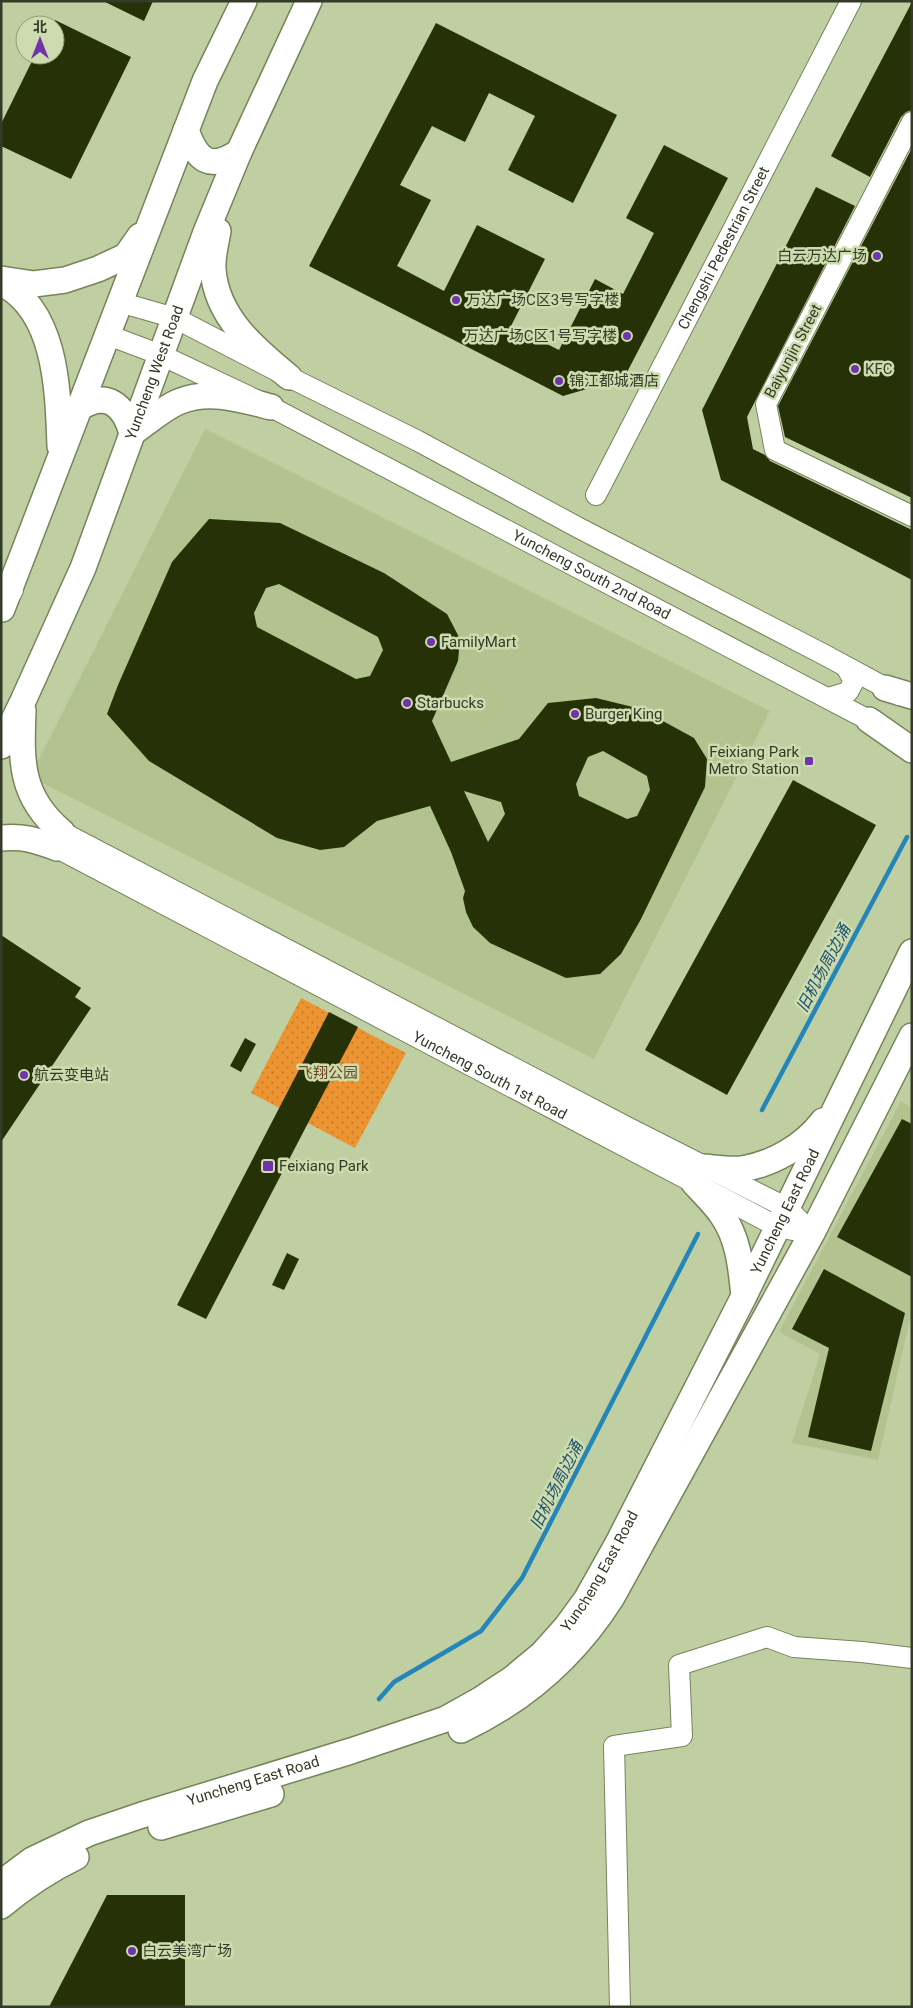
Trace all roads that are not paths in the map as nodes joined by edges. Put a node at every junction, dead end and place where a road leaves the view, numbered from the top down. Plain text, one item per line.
1 (244, 1) edge
2 (310, 1) edge
3 (851, 1) edge
4 (912, 122) edge
5 (186, 130) junction
6 (239, 152) junction
7 (224, 187) junction
8 (152, 220) junction
9 (1, 279) edge
10 (1, 283) edge
11 (119, 302) junction
12 (175, 318) junction
13 (108, 335) junction
14 (161, 355) junction
15 (289, 377) junction
16 (271, 407) junction
17 (79, 408) junction
18 (132, 433) junction
19 (61, 456) junction
20 (596, 495) dead end
21 (912, 516) edge
22 (4, 601) edge
23 (846, 667) junction
24 (885, 688) junction
25 (912, 696) edge
26 (828, 698) junction
27 (23, 701) junction
28 (912, 702) edge
29 (869, 720) junction
30 (912, 742) edge
31 (1, 746) edge
32 (912, 750) edge
33 (1, 838) edge
34 (59, 840) junction
35 (912, 952) edge
36 (912, 1036) edge
37 (838, 1101) junction
38 (825, 1131) junction
39 (858, 1145) junction
40 (699, 1175) junction
41 (782, 1218) junction
42 (812, 1233) junction
43 (744, 1296) junction
44 (912, 1658) edge
45 (1, 1883) edge
46 (1, 1906) edge
47 (620, 2007) edge

1 - 5 main road
2 - 6 main road, Yuncheng West Road
3 - 20 street, Chengshi Pedestrian Street
4 - 21 street, Baiyunjin Street
5 - 6 main road
5 - 8 main road
6 - 7 main road, Yuncheng West Road
7 - 12 main road, Yuncheng West Road
7 - 15 main road
8 - 9 main road
8 - 11 main road
10 - 19 main road
11 - 12 street
11 - 13 main road
12 - 14 main road, Yuncheng West Road
12 - 15 street
13 - 14 street, Yuncheng South 2nd Road
13 - 17 main road
14 - 16 street, Yuncheng South 2nd Road
14 - 18 main road, Yuncheng West Road
15 - 23 street
16 - 18 main road
16 - 26 street, Yuncheng South 2nd Road
17 - 18 main road
17 - 19 main road
18 - 27 main road, Yuncheng West Road
19 - 22 main road
23 - 24 street
23 - 26 street
24 - 25 main road
24 - 28 street
26 - 29 street, Yuncheng South 2nd Road
27 - 31 main road, Yuncheng West Road
27 - 34 main road
29 - 30 street, Yuncheng South 2nd Road
29 - 32 main road
33 - 34 main road
34 - 40 street, Yuncheng South 1st Road
34 - 40 street, Yuncheng South 1st Road
35 - 37 main road, Yuncheng East Road
36 - 39 main road, Yuncheng East Road
37 - 38 main road, Yuncheng East Road
37 - 40 main road
38 - 39 main road
38 - 41 main road, Yuncheng East Road
39 - 42 main road, Yuncheng East Road
40 - 41 street, Yuncheng South 1st Road
40 - 43 main road
41 - 42 street, Yuncheng South 1st Road
41 - 43 main road, Yuncheng East Road
42 - 46 main road, Yuncheng East Road
43 - 45 main road, Yuncheng East Road
44 - 47 street

